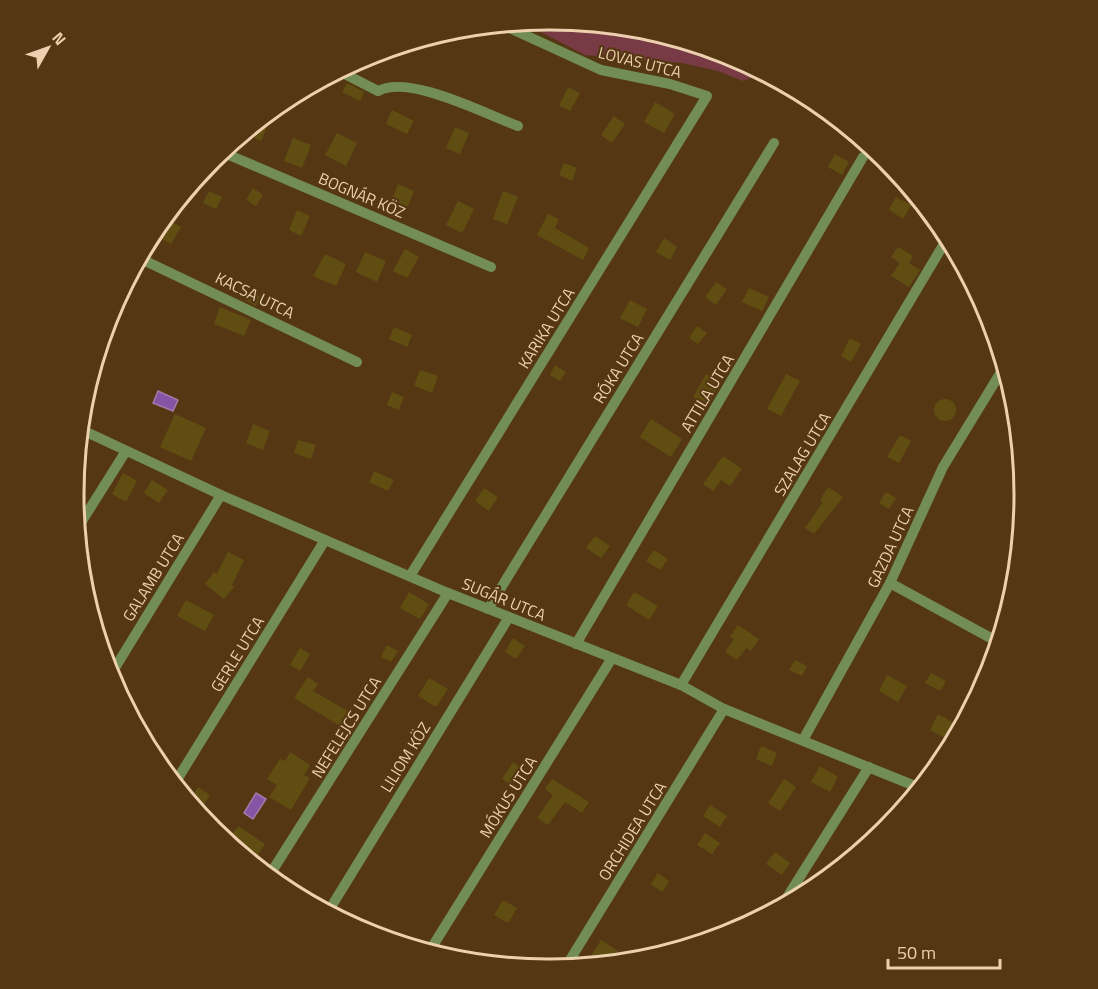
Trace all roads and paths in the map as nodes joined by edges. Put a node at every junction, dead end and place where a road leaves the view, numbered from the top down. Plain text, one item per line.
1 (517, 31) edge
2 (348, 76) edge
3 (707, 96) joint
4 (518, 126) dead end
5 (774, 143) dead end
6 (231, 156) edge
7 (863, 157) dead end
8 (942, 247) edge
9 (147, 262) edge
10 (491, 267) dead end
11 (357, 362) dead end
12 (998, 376) edge
13 (88, 433) edge
14 (126, 451) junction
15 (221, 495) junction
16 (85, 517) edge
17 (326, 540) junction
18 (410, 576) junction
19 (890, 583) junction
20 (448, 593) junction
21 (488, 609) junction
22 (509, 617) junction
23 (991, 638) edge
24 (576, 644) junction
25 (612, 658) junction
26 (117, 664) edge
27 (681, 685) junction
28 (724, 710) junction
29 (803, 740) junction
30 (869, 767) junction
31 (179, 776) edge
32 (912, 785) edge
33 (274, 869) edge
34 (790, 891) edge
35 (332, 905) edge
36 (434, 944) edge
37 (571, 958) edge

1 - 3 street, LOVAS UTCA
2 - 4 street
3 - 18 street, KARIKA UTCA
5 - 21 street, RÓKA UTCA
6 - 10 street, BOGNÁR KÖZ
7 - 24 street, ATTILA UTCA
8 - 27 street, SZALAG UTCA
9 - 11 street, KACSA UTCA
12 - 19 street, GAZDA UTCA
13 - 14 street, SUGÁR UTCA
14 - 15 street, SUGÁR UTCA
14 - 16 street
15 - 17 street, SUGÁR UTCA
15 - 26 street, GALAMB UTCA
17 - 18 street, SUGÁR UTCA
17 - 31 street, GERLE UTCA
18 - 20 street, SUGÁR UTCA
19 - 23 street
19 - 29 street, GAZDA UTCA
20 - 21 street, SUGÁR UTCA
20 - 33 street, NEFELEJCS UTCA
21 - 22 street, SUGÁR UTCA
22 - 24 street, SUGÁR UTCA
22 - 35 street, LILIOM KÖZ
24 - 25 street, SUGÁR UTCA
25 - 27 street, SUGÁR UTCA
25 - 36 street, MÓKUS UTCA
27 - 28 street, SUGÁR UTCA
28 - 29 street, SUGÁR UTCA
28 - 37 street, ORCHIDEA UTCA
29 - 30 street, SUGÁR UTCA
30 - 32 street, SUGÁR UTCA
30 - 34 street

